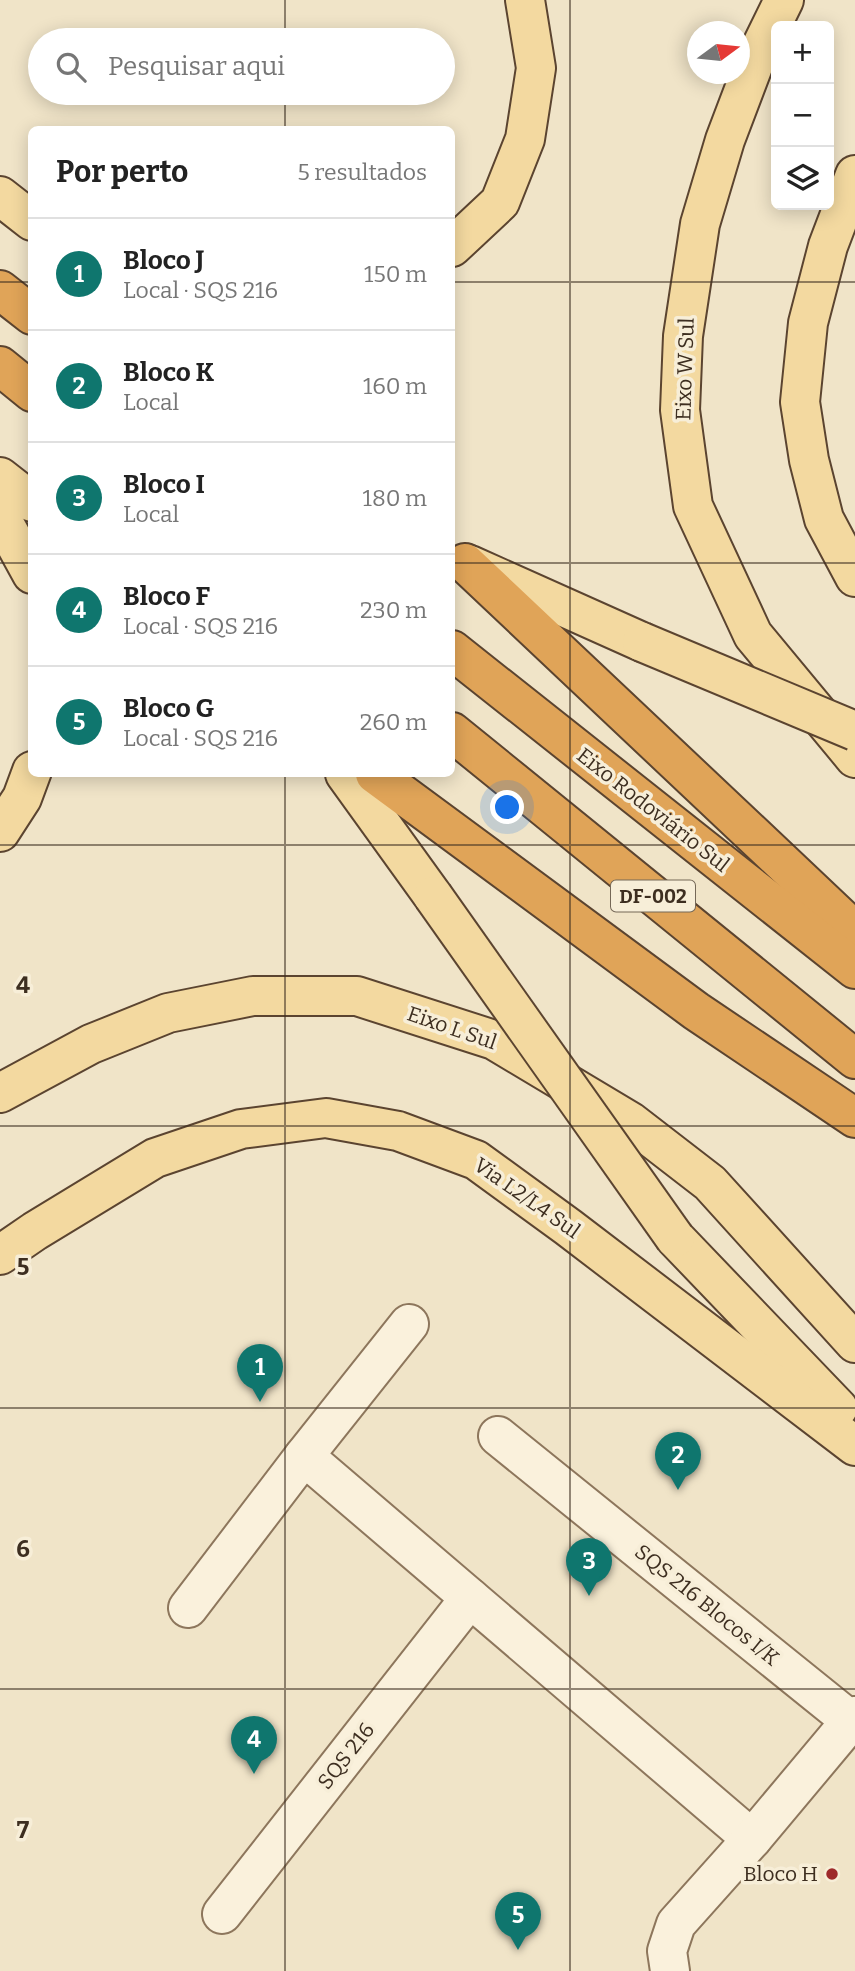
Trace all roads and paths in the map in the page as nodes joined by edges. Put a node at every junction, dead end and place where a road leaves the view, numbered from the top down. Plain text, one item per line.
1 (525, 0) edge
2 (771, 0) edge
3 (784, 0) edge
4 (758, 53) junction
5 (855, 175) edge
6 (0, 196) edge
7 (28, 218) edge
8 (455, 244) edge
9 (0, 290) edge
10 (28, 312) edge
11 (0, 366) edge
12 (28, 389) edge
13 (0, 477) edge
14 (28, 499) edge
15 (0, 516) edge
16 (458, 558) edge
17 (28, 566) edge
18 (855, 577) edge
19 (455, 652) edge
20 (855, 731) edge
21 (455, 734) edge
22 (855, 758) edge
23 (30, 777) edge
24 (347, 777) edge
25 (378, 777) edge
26 (0, 832) edge
27 (855, 931) edge
28 (855, 969) edge
29 (855, 1059) edge
30 (0, 1093) edge
31 (855, 1118) edge
32 (0, 1255) edge
33 (409, 1324) dead end
34 (855, 1343) edge
35 (855, 1425) edge
36 (498, 1436) dead end
37 (855, 1446) edge
38 (304, 1456) junction
39 (470, 1598) junction
40 (188, 1608) dead end
41 (853, 1718) edge
42 (752, 1839) junction
43 (222, 1914) dead end
44 (670, 1971) edge

1 - 8 main road
2 - 4 main road
3 - 4 main road, Eixo W Sul
4 - 22 main road, Eixo W Sul
5 - 18 main road
6 - 7 main road
9 - 10 highway
11 - 12 highway
13 - 14 main road
15 - 17 main road
16 - 20 main road, bridge
16 - 27 highway
19 - 28 highway, Eixo Rodoviário Sul / DF-002
21 - 29 highway, DF-002
23 - 26 main road
24 - 35 main road, bridge
25 - 31 highway
30 - 34 main road, Eixo L Sul
32 - 37 main road, Via L2/L4 Sul
33 - 38 street
36 - 41 street, SQS 216 Blocos I/K
38 - 39 street
38 - 40 street
39 - 42 street
39 - 43 street, SQS 216
41 - 42 street
42 - 44 street

